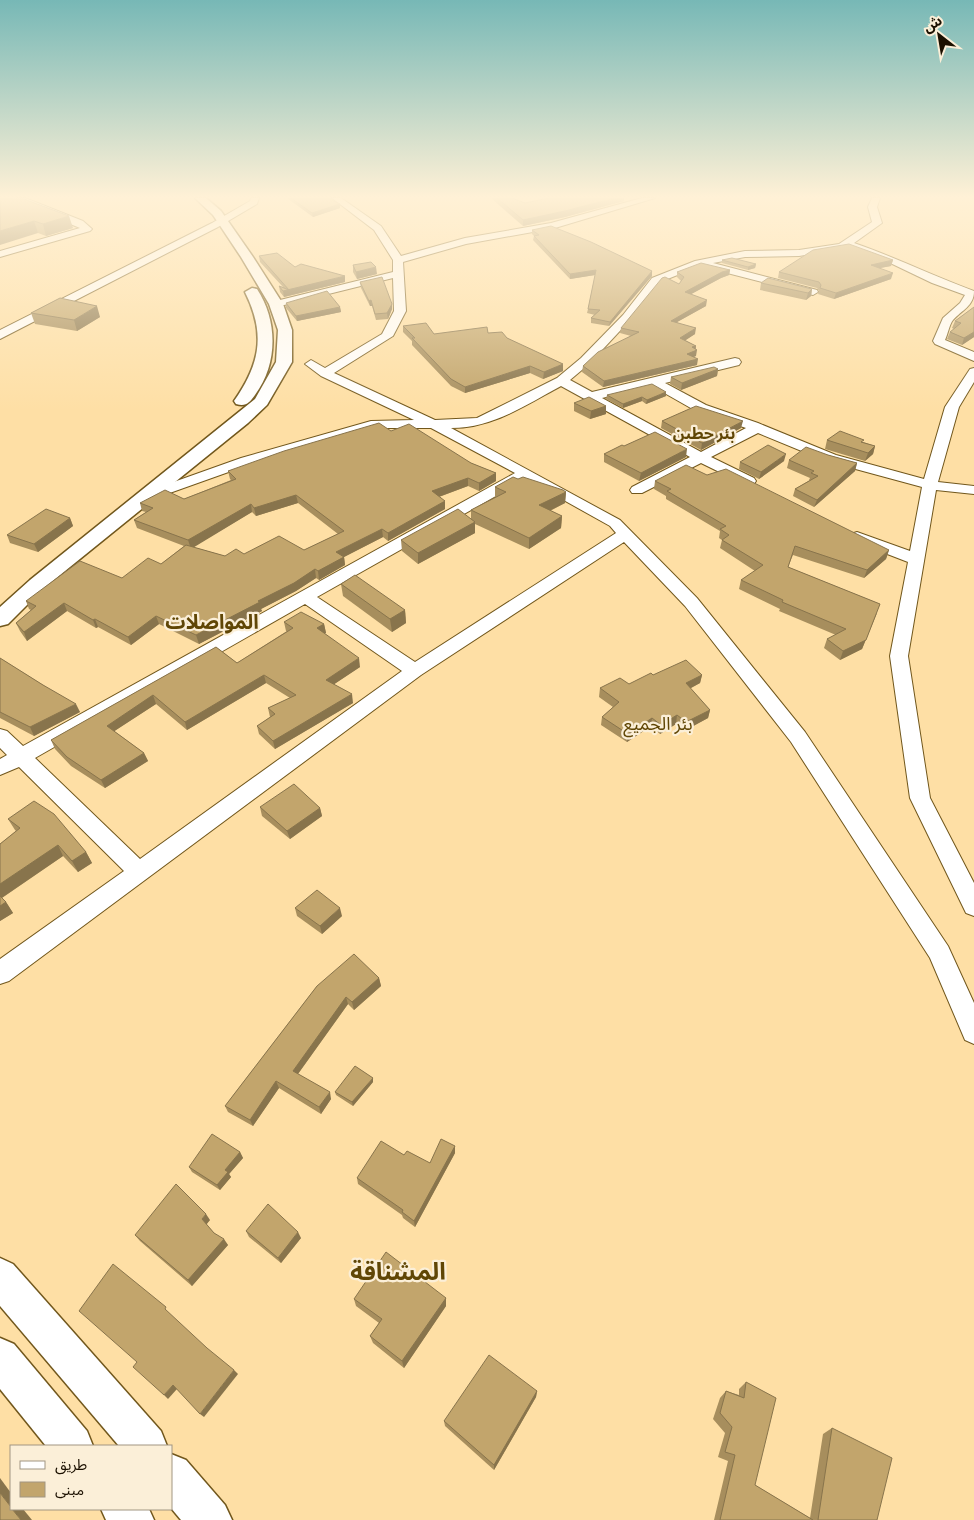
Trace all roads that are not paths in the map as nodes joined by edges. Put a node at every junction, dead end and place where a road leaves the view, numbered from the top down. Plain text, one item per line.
1 (127, 269) edge
2 (242, 269) edge
3 (254, 269) edge
4 (398, 269) edge
5 (684, 269) edge
6 (722, 269) edge
7 (911, 269) edge
8 (398, 274) junction
9 (812, 292) edge
10 (276, 304) junction
11 (0, 335) edge
12 (974, 357) edge
13 (735, 362) dead end
14 (311, 364) dead end
15 (974, 372) edge
16 (325, 373) junction
17 (561, 381) junction
18 (656, 383) junction
19 (589, 397) junction
20 (435, 425) junction
21 (757, 428) junction
22 (700, 457) junction
23 (526, 473) junction
24 (930, 484) junction
25 (764, 489) edge
26 (637, 490) dead end
27 (974, 490) edge
28 (145, 497) junction
29 (848, 532) edge
30 (626, 534) junction
31 (916, 559) junction
32 (305, 597) junction
33 (0, 598) edge
34 (0, 619) edge
35 (415, 671) junction
36 (0, 736) edge
37 (22, 756) junction
38 (0, 768) edge
39 (138, 871) junction
40 (974, 906) edge
41 (0, 973) edge
42 (974, 1032) edge
43 (0, 1277) edge
44 (0, 1358) edge
45 (71, 1445) edge
46 (145, 1445) edge
47 (172, 1476) edge
48 (124, 1510) edge
49 (132, 1520) edge
50 (210, 1520) edge

1 - 11 street
2 - 33 main road
3 - 10 main road
4 - 8 street
5 - 17 street
6 - 9 street
7 - 12 street
8 - 10 street
8 - 16 street
10 - 28 main road
13 - 18 street
14 - 16 street
15 - 24 street
16 - 20 street
17 - 19 street
17 - 20 street
18 - 19 street
18 - 21 street
19 - 22 street
20 - 23 street
20 - 28 street
21 - 22 street
21 - 24 street
22 - 25 street
22 - 26 street
23 - 30 street
23 - 32 street
24 - 27 street
24 - 31 street
28 - 34 main road
29 - 31 street
30 - 35 street
30 - 42 street
31 - 40 street
32 - 35 street
32 - 37 street
35 - 39 street
36 - 37 street
37 - 38 street
37 - 39 street
39 - 41 street
43 - 46 main road
44 - 45 main road
47 - 50 main road
48 - 49 main road

